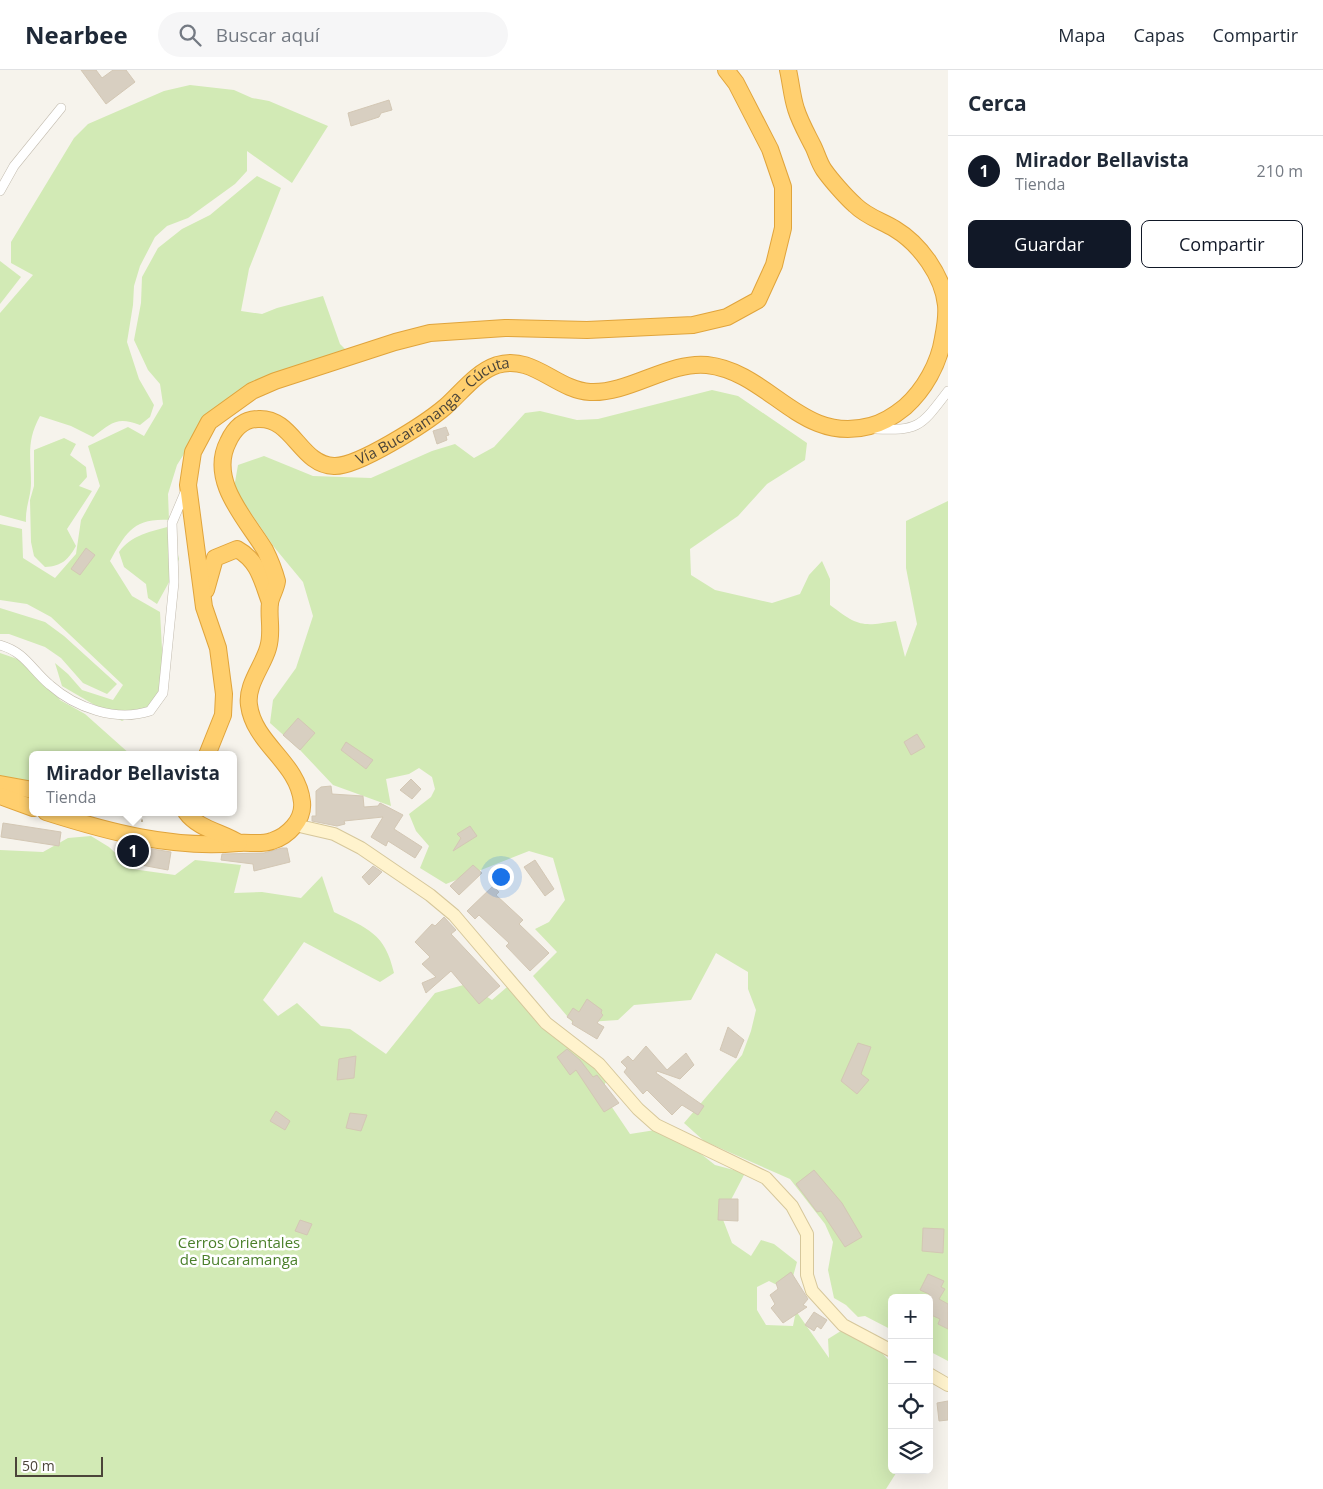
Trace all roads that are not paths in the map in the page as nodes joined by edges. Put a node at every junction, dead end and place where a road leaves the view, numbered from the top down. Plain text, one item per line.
1 (726, 70) edge
2 (788, 70) edge
3 (61, 108) dead end
4 (0, 191) edge
5 (948, 391) edge
6 (862, 428) junction
7 (188, 485) junction
8 (270, 602) junction
9 (204, 607) junction
10 (0, 645) edge
11 (209, 751) edge
12 (0, 784) edge
13 (29, 789) edge
14 (0, 796) edge
15 (29, 807) edge
16 (60, 816) edge
17 (190, 816) edge
18 (295, 825) junction
19 (239, 843) junction
20 (888, 1349) edge
21 (933, 1376) edge
22 (948, 1385) edge

1 - 7 highway
2 - 6 highway, Vía Bucaramanga - Cúcuta
3 - 4 street
5 - 6 street
6 - 8 highway, Vía Bucaramanga - Cúcuta
7 - 9 highway
7 - 10 street
8 - 9 highway
8 - 18 highway, Vía Bucaramanga - Cúcuta
9 - 11 highway
12 - 13 highway
14 - 15 highway
16 - 19 highway
17 - 19 highway
18 - 19 highway
18 - 20 street
21 - 22 street

